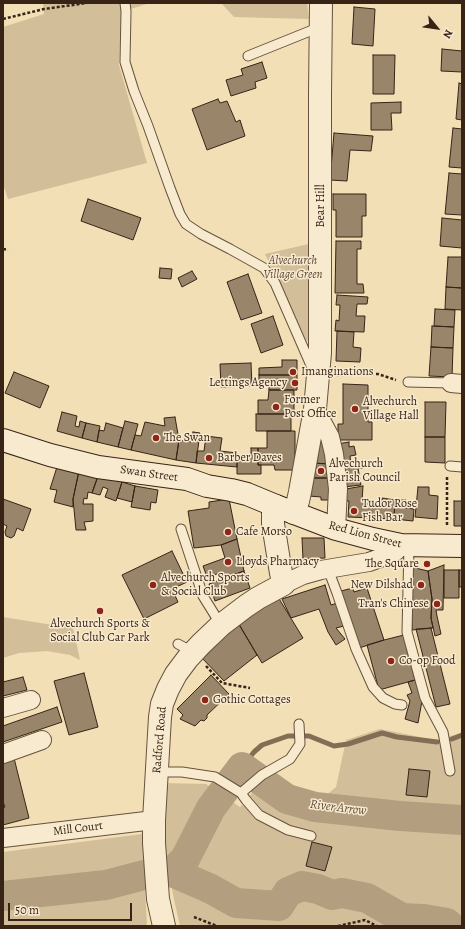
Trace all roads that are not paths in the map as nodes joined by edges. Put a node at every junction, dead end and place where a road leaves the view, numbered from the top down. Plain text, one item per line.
1 (125, 3) edge
2 (321, 3) edge
3 (321, 26) junction
4 (248, 56) dead end
5 (318, 379) junction
6 (408, 382) road end
7 (456, 384) edge
8 (315, 409) junction
9 (3, 440) edge
10 (450, 466) road end
11 (462, 467) edge
12 (285, 510) junction
13 (181, 529) dead end
14 (336, 529) junction
15 (405, 545) junction
16 (456, 546) edge
17 (328, 569) junction
18 (284, 584) junction
19 (221, 625) junction
20 (31, 700) dead end
21 (402, 705) dead end
22 (3, 708) edge
23 (299, 724) dead end
24 (42, 740) dead end
25 (3, 754) edge
26 (450, 771) dead end
27 (157, 772) junction
28 (238, 791) junction
29 (154, 820) junction
30 (312, 836) dead end
31 (3, 838) edge
32 (164, 926) edge

1 - 5 lane
2 - 3 street, Bear Hill
3 - 4 lane
3 - 5 street, Bear Hill
5 - 8 street, Bear Hill
6 - 7 lane
8 - 12 street, Bear Hill
8 - 14 street
9 - 12 street, Swan Street
10 - 11 lane
12 - 14 street, Red Lion Street
12 - 18 street
13 - 19 lane
14 - 15 street, Red Lion Street
15 - 16 street, Red Lion Street
15 - 17 street
15 - 26 lane
17 - 18 street
17 - 21 lane
18 - 19 street, Radford Road
19 - 27 street, Radford Road
20 - 22 street
23 - 28 lane
24 - 25 street
27 - 28 lane
27 - 29 street, Radford Road
28 - 30 lane
29 - 31 street, Mill Court
29 - 32 street, Radford Road

